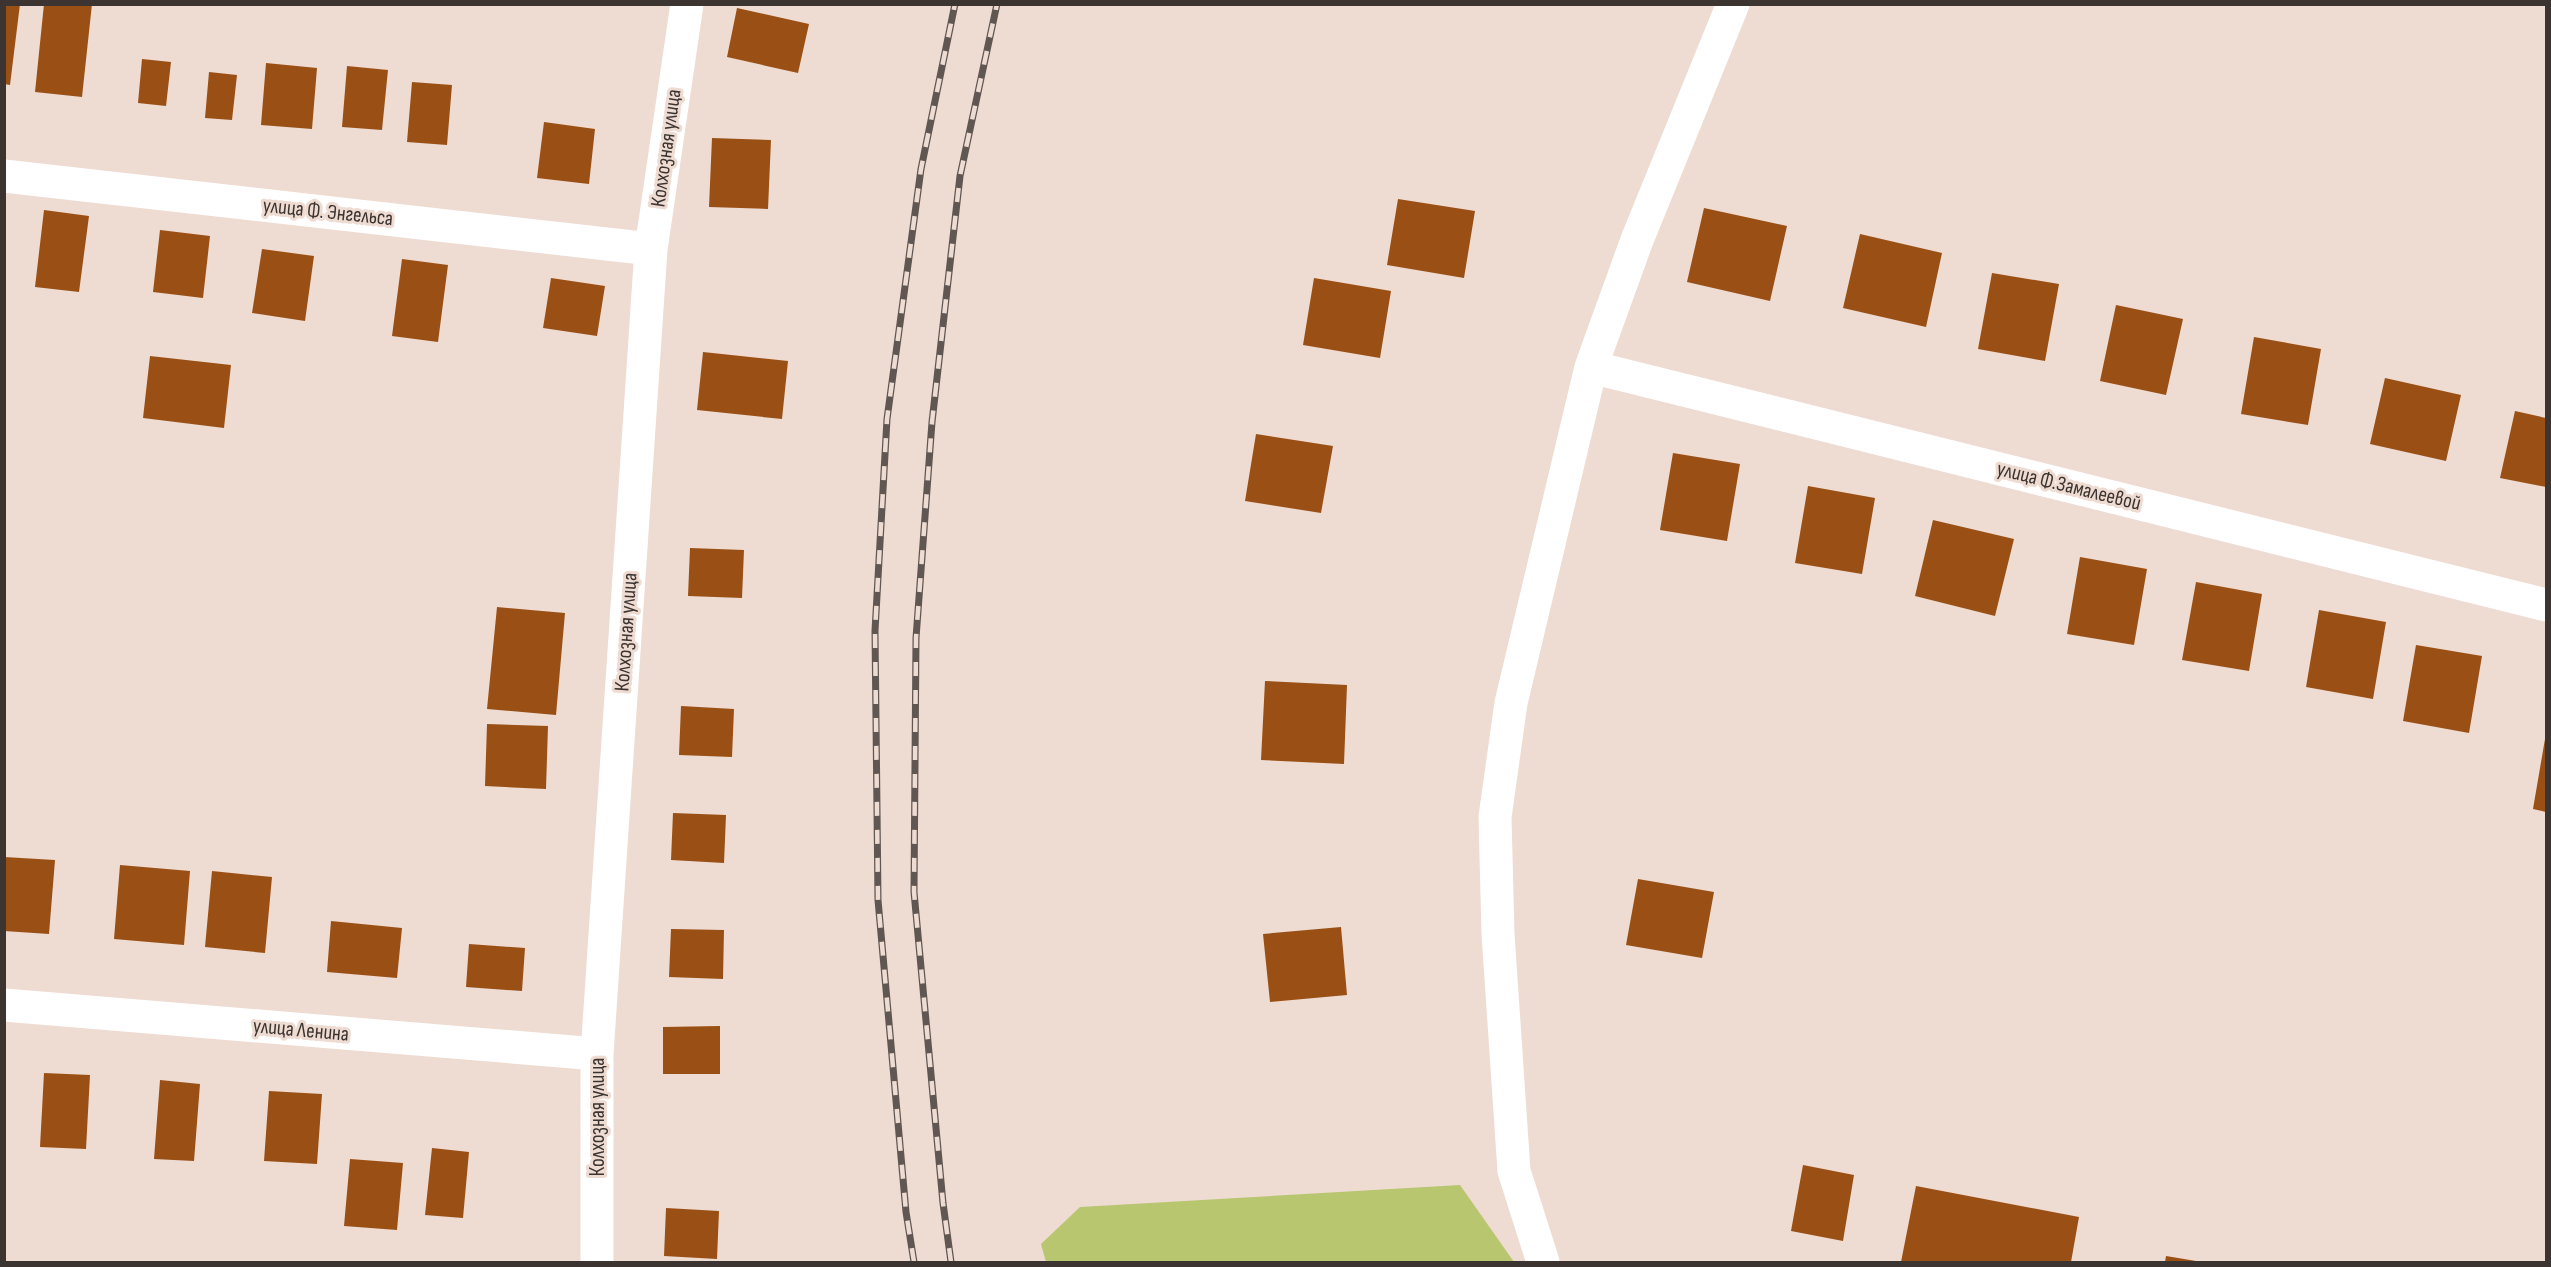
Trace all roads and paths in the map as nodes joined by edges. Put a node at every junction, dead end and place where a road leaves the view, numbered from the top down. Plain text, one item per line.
1 (687, 4) edge
2 (1733, 4) edge
3 (4, 176) edge
4 (651, 249) junction
5 (1591, 367) junction
6 (2547, 604) edge
7 (4, 1005) edge
8 (597, 1054) junction
9 (597, 1263) edge
10 (1543, 1263) edge

1 - 4 street, Колхозная улица
2 - 5 street
3 - 4 street, улица Ф. Энгельса
4 - 8 street, Колхозная улица
5 - 6 street, улица Ф.Замалеевой
5 - 10 street
7 - 8 street, улица Ленина
8 - 9 street, Колхозная улица

